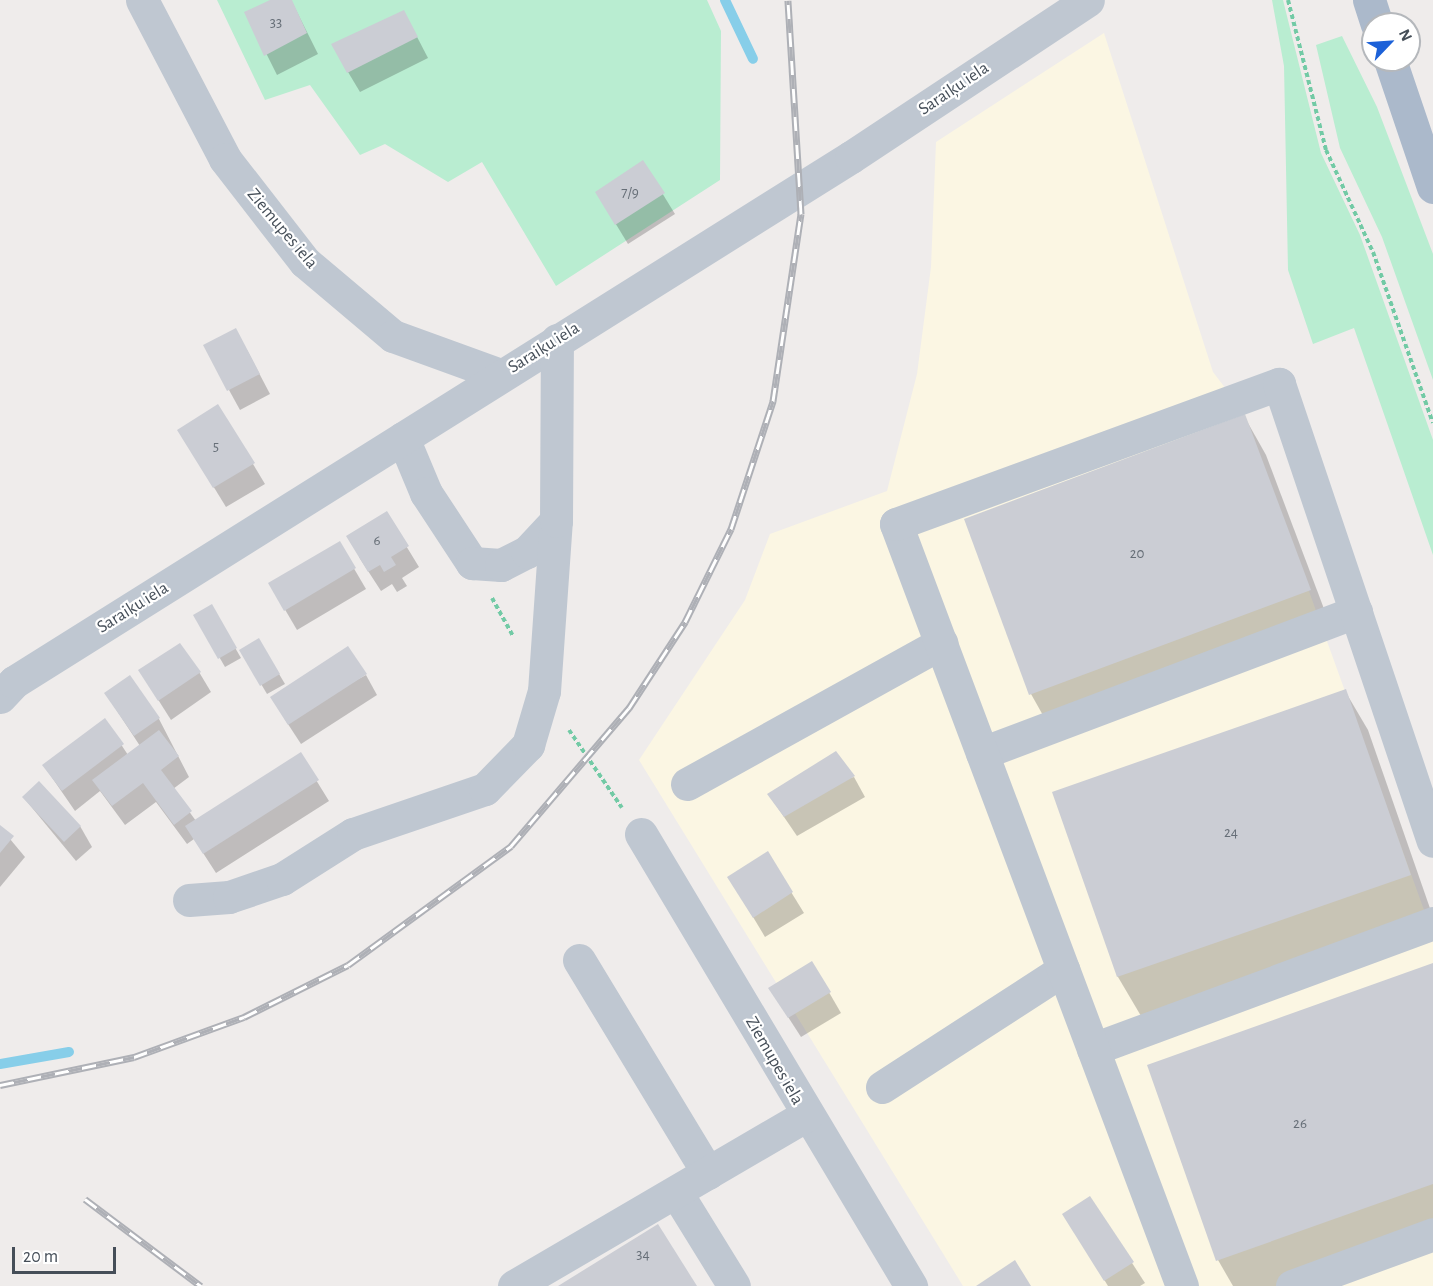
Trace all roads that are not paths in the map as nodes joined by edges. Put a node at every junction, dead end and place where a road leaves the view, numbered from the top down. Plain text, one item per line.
1 (142, 0) edge
2 (1088, 0) edge
3 (1393, 72) edge
4 (1433, 187) edge
5 (557, 340) junction
6 (501, 375) junction
7 (403, 438) junction
8 (556, 521) junction
9 (1356, 612) junction
10 (941, 643) junction
11 (0, 697) edge
12 (982, 753) junction
13 (687, 784) dead end
14 (641, 834) dead end
15 (1433, 842) edge
16 (189, 900) dead end
17 (1433, 923) edge
18 (579, 960) dead end
19 (1064, 970) junction
20 (1093, 1049) junction
21 (882, 1087) dead end
22 (807, 1115) junction
23 (708, 1173) junction
24 (676, 1191) junction
25 (1433, 1234) edge
26 (514, 1286) edge
27 (734, 1286) edge
28 (910, 1286) edge
29 (1182, 1286) edge
30 (1292, 1286) edge

1 - 6 street, Ziemupes iela
2 - 5 street, Saraiķu iela
3 - 4 main road
5 - 6 street, Saraiķu iela
5 - 8 street
6 - 7 street, Saraiķu iela
7 - 8 street
7 - 11 street, Saraiķu iela
8 - 16 street
9 - 10 street
9 - 12 street
9 - 15 street
10 - 12 street
10 - 13 street
12 - 19 street
14 - 22 street, Ziemupes iela
17 - 20 street
18 - 23 street
19 - 20 street
19 - 21 street
20 - 29 street
22 - 23 street
22 - 28 street, Ziemupes iela
23 - 24 street
24 - 26 street
24 - 27 street
25 - 30 street

